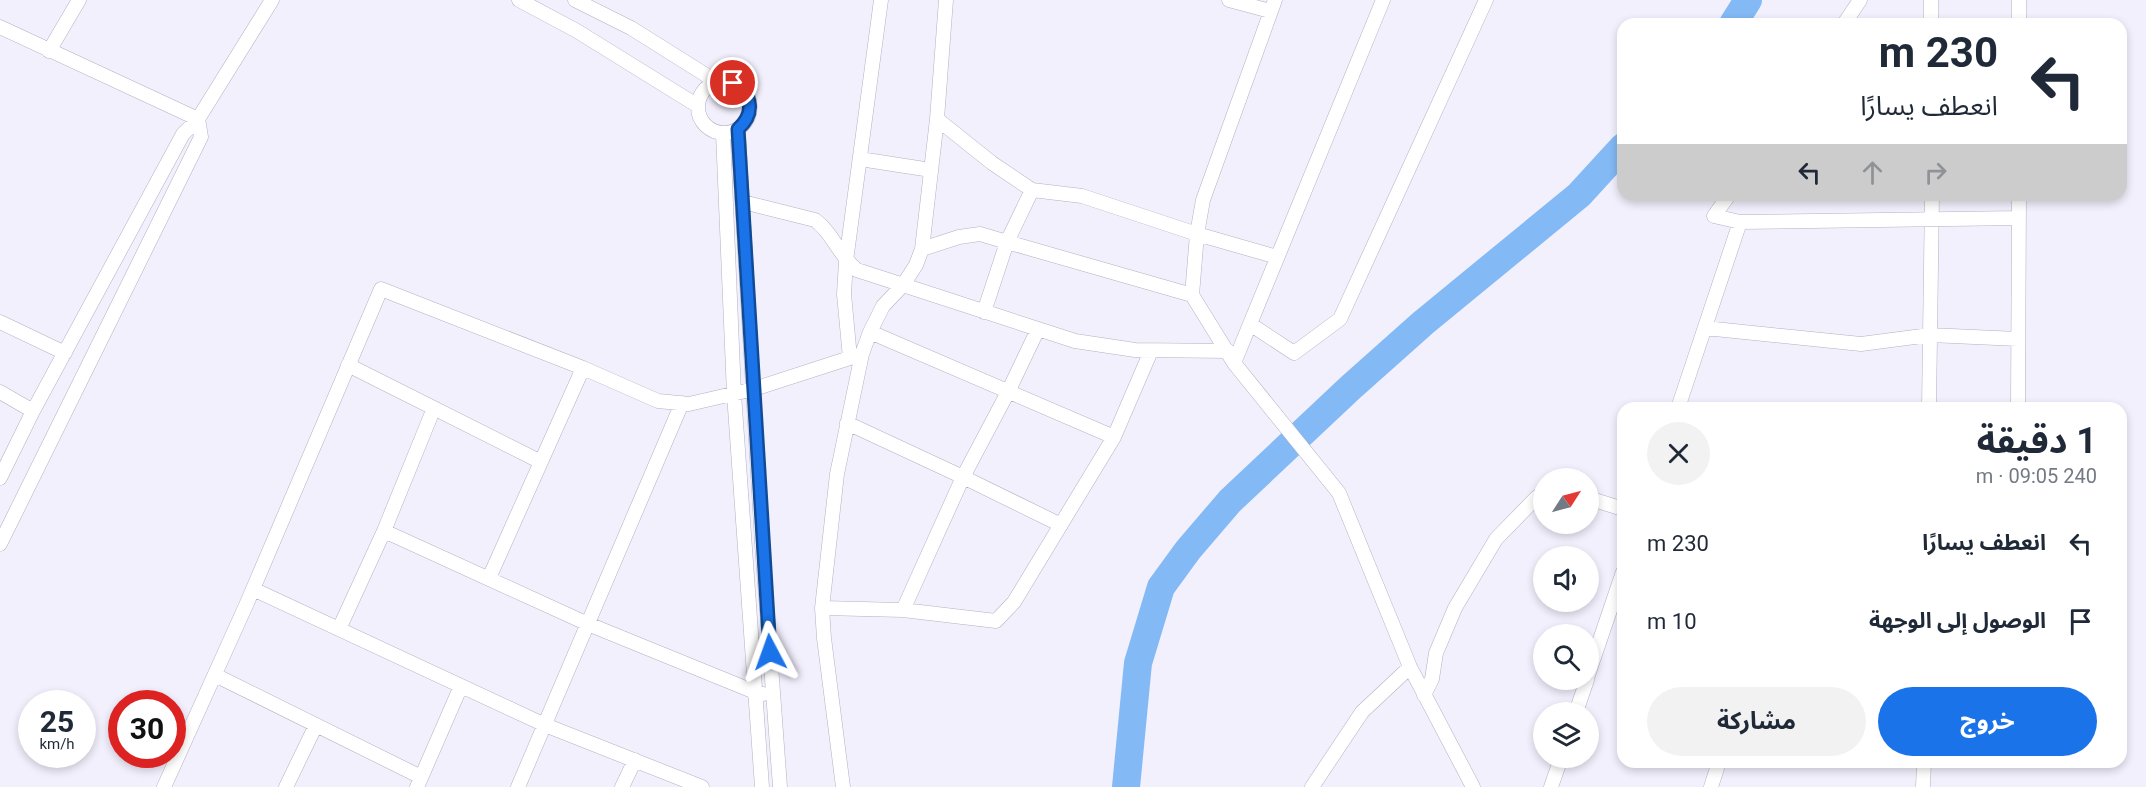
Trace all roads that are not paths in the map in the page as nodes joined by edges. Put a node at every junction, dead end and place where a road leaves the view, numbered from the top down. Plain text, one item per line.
1 (79, 0) edge
2 (272, 0) edge
3 (519, 0) edge
4 (575, 0) edge
5 (881, 0) edge
6 (946, 0) edge
7 (1229, 0) edge
8 (1383, 0) edge
9 (1486, 0) edge
10 (1860, 0) edge
11 (1931, 0) edge
12 (2019, 0) edge
13 (1272, 5) edge
14 (1848, 18) edge
15 (1931, 18) edge
16 (2019, 18) edge
17 (0, 27) edge
18 (49, 51) junction
19 (717, 82) junction
20 (698, 106) junction
21 (198, 119) junction
22 (937, 119) junction
23 (738, 129) junction
24 (723, 134) junction
25 (860, 159) junction
26 (931, 170) junction
27 (1032, 190) junction
28 (1725, 201) edge
29 (1932, 201) edge
30 (2019, 201) edge
31 (743, 202) junction
32 (2019, 218) junction
33 (1932, 219) junction
34 (1740, 222) junction
35 (1197, 234) junction
36 (1007, 242) junction
37 (922, 249) junction
38 (1277, 257) junction
39 (846, 261) junction
40 (903, 285) junction
41 (1192, 295) junction
42 (984, 312) junction
43 (0, 322) edge
44 (1250, 324) junction
45 (1705, 328) junction
46 (1038, 329) junction
47 (870, 332) junction
48 (1930, 335) junction
49 (2019, 339) junction
50 (1151, 351) junction
51 (65, 353) junction
52 (856, 356) junction
53 (1235, 362) junction
54 (348, 364) junction
55 (583, 368) junction
56 (754, 389) junction
57 (0, 392) edge
58 (1008, 392) junction
59 (734, 394) junction
60 (1680, 402) edge
61 (1929, 402) edge
62 (2019, 402) edge
63 (682, 403) junction
64 (434, 408) junction
65 (33, 411) junction
66 (847, 423) junction
67 (1113, 437) junction
68 (541, 462) junction
69 (0, 477) edge
70 (963, 477) junction
71 (1533, 501) edge
72 (1599, 501) edge
73 (1617, 507) edge
74 (1061, 525) junction
75 (384, 531) junction
76 (0, 544) edge
77 (489, 578) junction
78 (253, 589) junction
79 (1617, 590) edge
80 (822, 608) junction
81 (903, 610) junction
82 (588, 624) junction
83 (339, 629) junction
84 (1599, 644) edge
85 (1410, 667) junction
86 (215, 675) junction
87 (461, 686) junction
88 (755, 692) junction
89 (1424, 695) junction
90 (774, 696) junction
91 (316, 725) junction
92 (545, 725) junction
93 (635, 760) junction
94 (1558, 768) edge
95 (1717, 768) edge
96 (1924, 768) edge
97 (419, 782) edge
98 (164, 787) edge
99 (286, 787) edge
100 (518, 787) edge
101 (622, 787) edge
102 (702, 787) edge
103 (762, 787) edge
104 (780, 787) edge
105 (843, 787) edge
106 (1312, 787) edge
107 (1473, 787) edge
108 (1551, 787) edge
109 (1711, 787) edge
110 (1923, 787) edge

1 - 18 street
2 - 21 street
3 - 20 street
4 - 19 street
5 - 25 street
6 - 22 street
7 - 13 street
8 - 38 street
9 - 44 street
10 - 14 street
11 - 15 street
12 - 16 street
13 - 35 street
17 - 18 street
18 - 21 street
19 - 20 street
19 - 23 street
20 - 24 street
21 - 51 street
21 - 76 street
22 - 26 street
22 - 27 street
23 - 24 street
23 - 31 street
24 - 59 street
25 - 26 street
25 - 39 street
26 - 37 street
27 - 35 street
27 - 36 street
28 - 34 street
29 - 33 street
30 - 32 street
31 - 39 street
31 - 56 street
32 - 33 street
32 - 49 street
33 - 34 street
33 - 48 street
34 - 45 street
35 - 38 street
35 - 41 street
36 - 37 street
36 - 41 street
36 - 42 street
37 - 40 street
38 - 44 street
39 - 40 street
39 - 52 street
40 - 42 street
40 - 47 street
41 - 53 street
42 - 46 street
43 - 51 street
44 - 53 street
45 - 48 street
45 - 60 street
46 - 50 street
46 - 58 street
47 - 52 street
47 - 58 street
48 - 49 street
48 - 61 street
49 - 62 street
50 - 53 street
50 - 67 street
51 - 65 street
52 - 56 street
52 - 66 street
53 - 85 street
54 - 55 street
54 - 64 street
54 - 78 street
55 - 63 street
55 - 68 street
56 - 59 street
56 - 90 street
57 - 65 street
58 - 67 street
58 - 70 street
59 - 63 street
59 - 88 street
63 - 82 street
64 - 68 street
64 - 75 street
65 - 69 street
66 - 70 street
66 - 80 street
67 - 74 street
68 - 77 street
70 - 74 street
70 - 81 street
71 - 89 street
72 - 73 street
74 - 81 street
75 - 77 street
75 - 83 street
77 - 82 street
78 - 83 street
78 - 86 street
79 - 84 street
80 - 81 street
80 - 105 street
82 - 88 street
82 - 92 street
83 - 87 street
85 - 89 street
85 - 106 street
86 - 91 street
86 - 98 street
87 - 92 street
87 - 97 street
88 - 90 street
88 - 103 street
89 - 107 street
90 - 104 street
91 - 97 street
91 - 99 street
92 - 93 street
92 - 100 street
93 - 101 street
93 - 102 street
94 - 108 street
95 - 109 street
96 - 110 street

